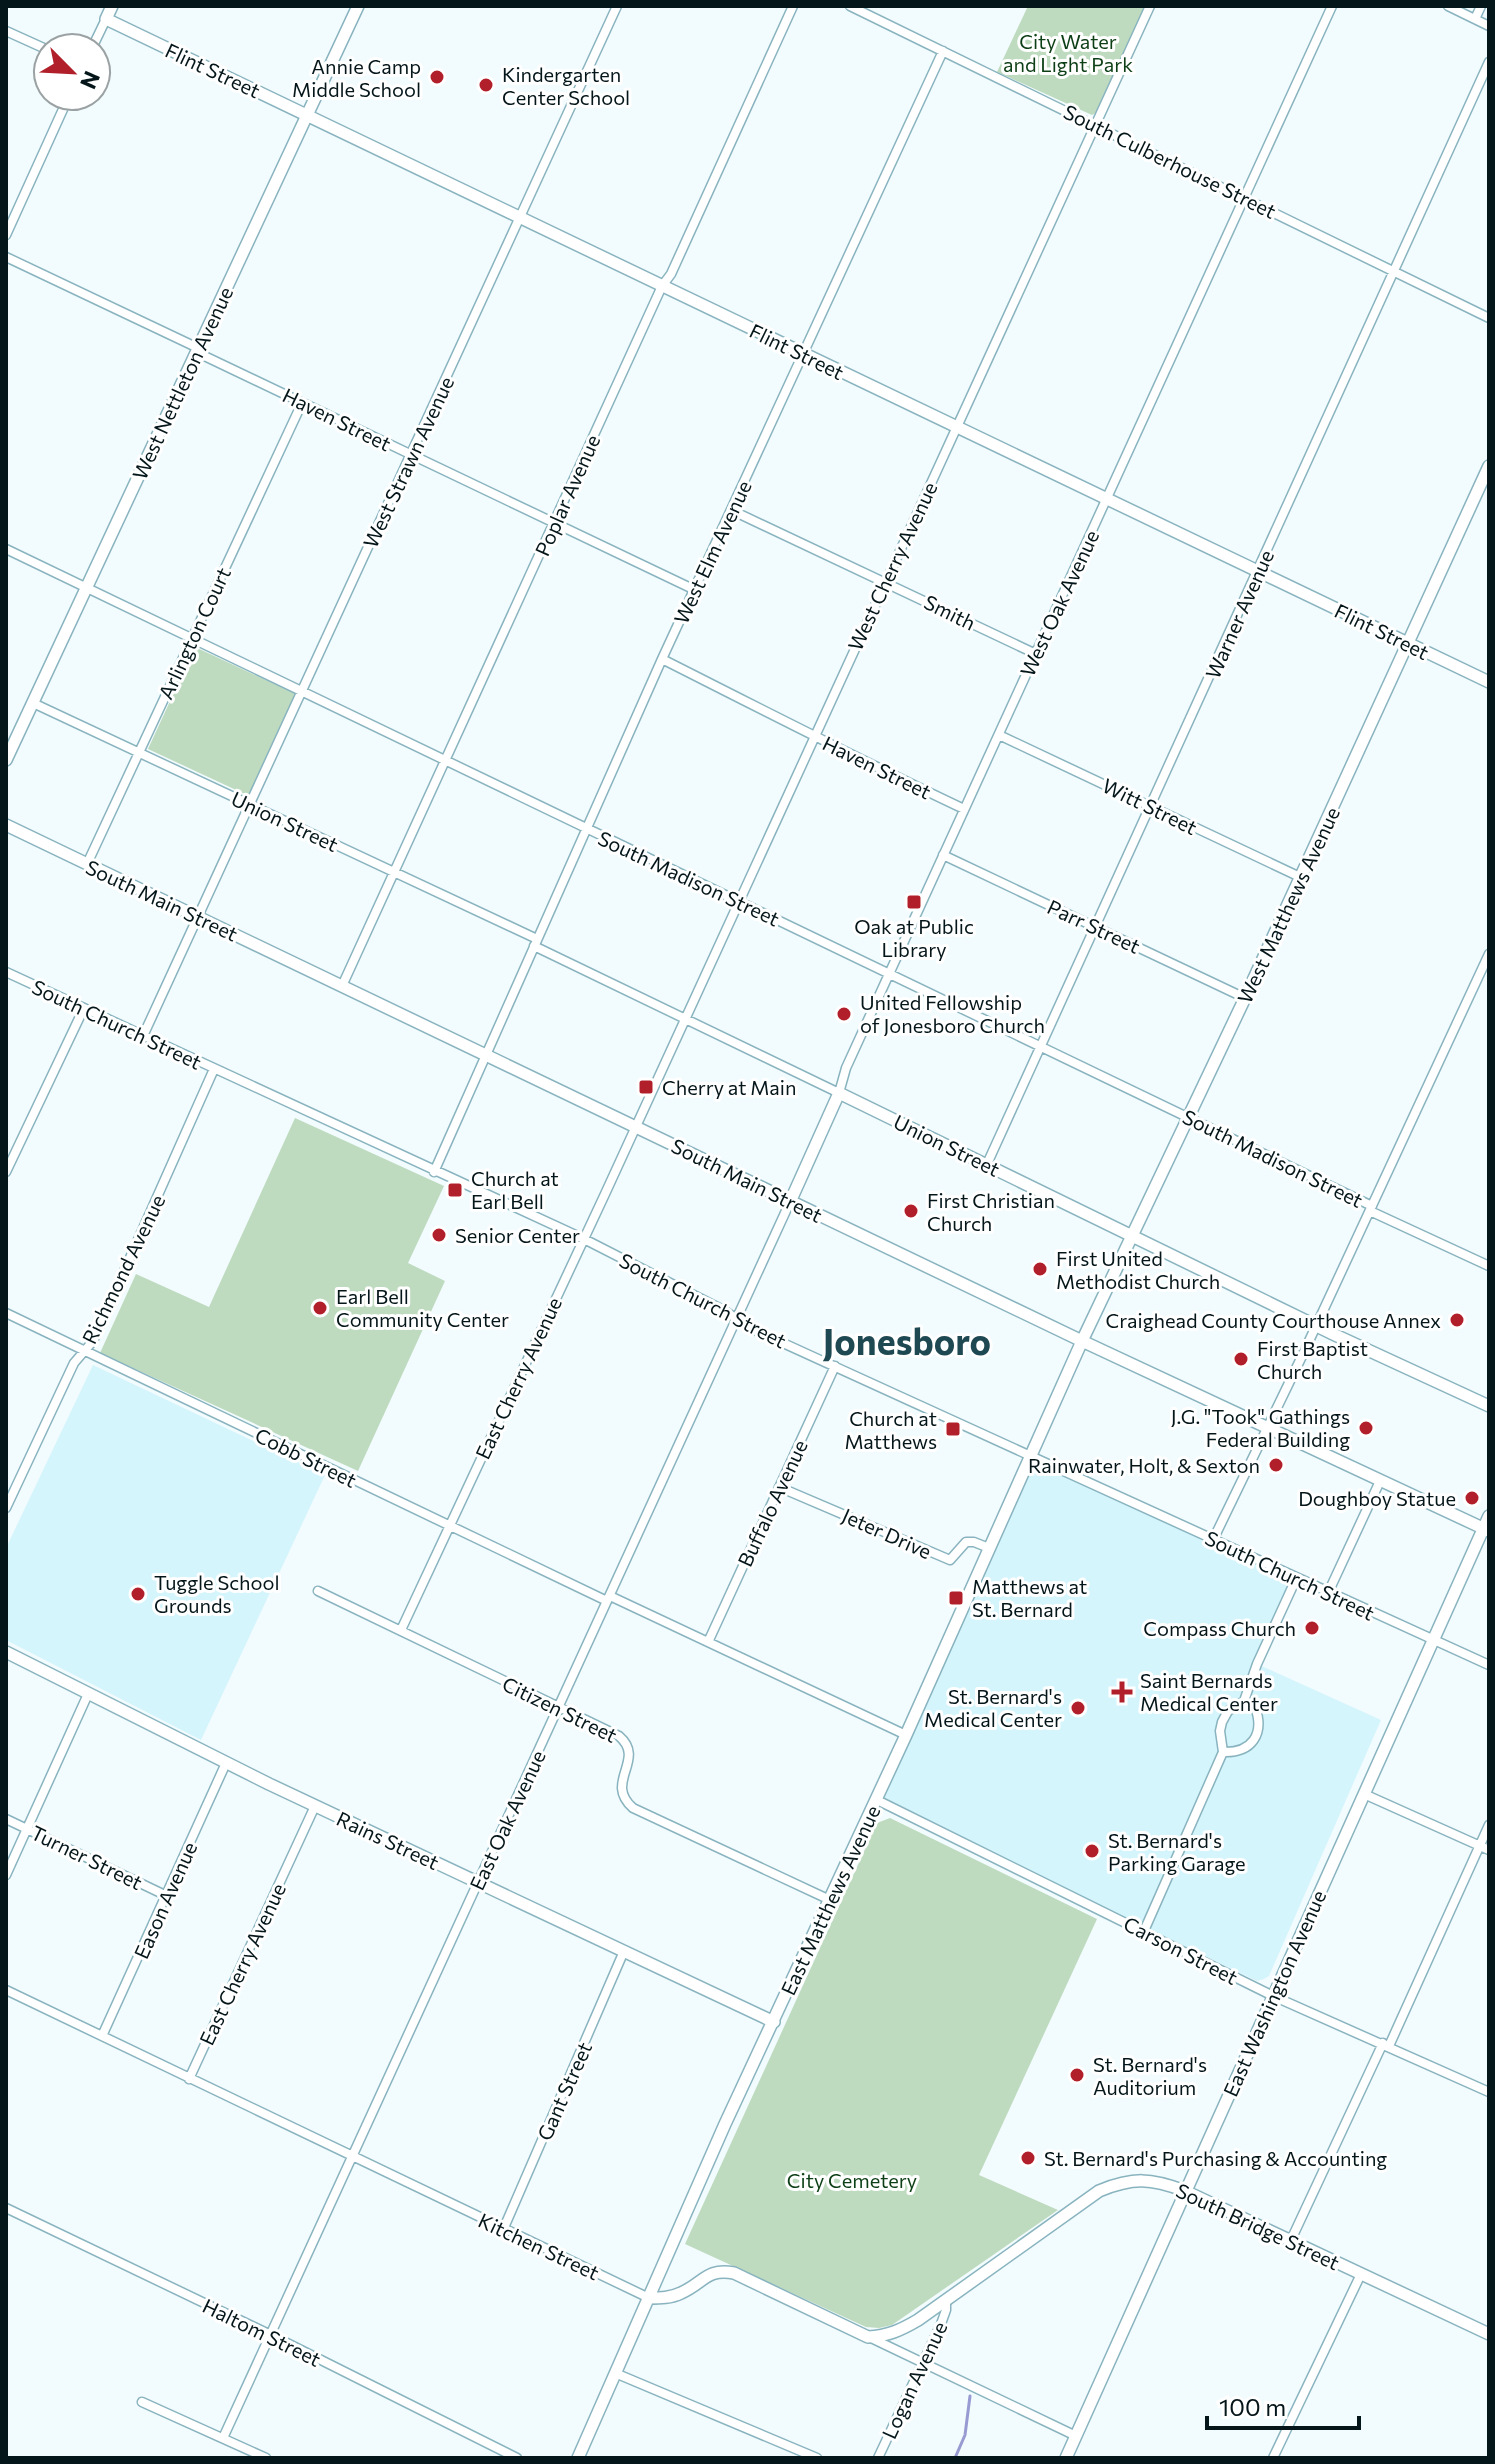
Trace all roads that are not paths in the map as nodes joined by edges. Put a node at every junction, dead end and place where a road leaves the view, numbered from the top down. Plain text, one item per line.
1 (112, 6) edge
2 (358, 6) edge
3 (617, 6) edge
4 (793, 6) edge
5 (850, 6) edge
6 (1150, 6) edge
7 (1332, 6) edge
8 (1448, 6) edge
9 (1481, 6) edge
10 (106, 19) junction
11 (1475, 19) junction
12 (1489, 26) edge
13 (6, 31) edge
14 (100, 32) edge
15 (32, 43) edge
16 (943, 51) junction
17 (1489, 62) edge
18 (62, 112) edge
19 (308, 115) junction
20 (1095, 125) junction
21 (1245, 197) junction
22 (520, 217) junction
23 (6, 235) edge
24 (6, 257) edge
25 (1394, 274) junction
26 (662, 286) junction
27 (1489, 318) edge
28 (197, 350) junction
29 (804, 355) junction
30 (302, 403) junction
31 (956, 427) junction
32 (411, 454) junction
33 (1489, 466) edge
34 (1107, 501) junction
35 (731, 510) junction
36 (555, 523) junction
37 (6, 549) edge
38 (1258, 572) junction
39 (885, 581) junction
40 (87, 588) junction
41 (695, 590) junction
42 (192, 639) junction
43 (1409, 644) junction
44 (1036, 654) junction
45 (662, 659) junction
46 (1489, 682) edge
47 (302, 692) junction
48 (33, 703) junction
49 (999, 735) junction
50 (813, 737) junction
51 (139, 752) junction
52 (6, 760) edge
53 (445, 761) junction
54 (251, 805) junction
55 (1151, 806) junction
56 (964, 809) junction
57 (6, 825) edge
58 (587, 830) junction
59 (943, 855) junction
60 (87, 864) junction
61 (394, 872) junction
62 (1300, 877) junction
63 (739, 902) junction
64 (199, 917) junction
65 (1097, 926) junction
66 (536, 942) junction
67 (1489, 954) edge
68 (6, 972) edge
69 (890, 973) junction
70 (342, 986) junction
71 (1245, 998) junction
72 (84, 1008) junction
73 (685, 1019) junction
74 (143, 1036) junction
75 (1041, 1047) junction
76 (487, 1056) junction
77 (214, 1069) junction
78 (839, 1093) junction
79 (1189, 1118) junction
80 (635, 1126) junction
81 (987, 1164) junction
82 (6, 1172) edge
83 (434, 1172) junction
84 (790, 1202) junction
85 (1371, 1208) junction
86 (1132, 1236) junction
87 (584, 1239) junction
88 (1489, 1266) edge
89 (6, 1313) edge
90 (737, 1319) junction
91 (1317, 1326) junction
92 (1082, 1341) junction
93 (84, 1351) junction
94 (835, 1366) junction
95 (1489, 1406) edge
96 (1266, 1427) junction
97 (1030, 1457) junction
98 (1380, 1481) junction
99 (779, 1487) junction
100 (6, 1508) edge
101 (1489, 1516) edge
102 (449, 1526) junction
103 (1486, 1530) edge
104 (1213, 1540) junction
105 (989, 1548) junction
106 (1296, 1579) junction
107 (318, 1591) dead end
108 (1328, 1593) junction
109 (608, 1598) junction
110 (401, 1630) junction
111 (1434, 1639) junction
112 (709, 1640) junction
113 (6, 1652) edge
114 (1489, 1665) edge
115 (88, 1694) junction
116 (1244, 1701) junction
117 (558, 1708) junction
118 (906, 1735) junction
119 (1223, 1752) junction
120 (226, 1763) junction
121 (1364, 1794) junction
122 (877, 1800) junction
123 (315, 1806) junction
124 (6, 1819) edge
125 (1489, 1825) edge
126 (27, 1829) junction
127 (1479, 1846) junction
128 (1489, 1850) edge
129 (6, 1875) edge
130 (478, 1882) junction
131 (167, 1896) junction
132 (830, 1900) junction
133 (1144, 1931) junction
134 (624, 1951) junction
135 (6, 1990) edge
136 (1273, 1996) junction
137 (774, 2022) junction
138 (102, 2036) junction
139 (1386, 2045) junction
140 (189, 2079) junction
141 (1489, 2092) edge
142 (352, 2157) junction
143 (1185, 2191) junction
144 (6, 2208) edge
145 (503, 2230) junction
146 (1291, 2240) junction
147 (1361, 2274) junction
148 (649, 2298) junction
149 (946, 2300) junction
150 (1489, 2334) edge
151 (271, 2335) junction
152 (868, 2337) junction
153 (923, 2364) junction
154 (615, 2373) junction
155 (142, 2402) dead end
156 (1076, 2436) junction
157 (223, 2438) junction
158 (266, 2458) edge
159 (517, 2458) edge
160 (578, 2458) edge
161 (817, 2458) edge
162 (878, 2458) edge
163 (1066, 2458) edge
164 (1273, 2458) edge

1 - 10 street
2 - 19 street, West Nettleton Avenue
3 - 22 street, West Strawn Avenue
4 - 26 street, Poplar Avenue
5 - 16 street, South Culberhouse Street
6 - 20 street, West Cherry Avenue
7 - 21 street, West Oak Avenue
8 - 11 street
9 - 11 street
10 - 14 street
10 - 19 street, Flint Street
11 - 12 street
13 - 15 street
16 - 20 street, South Culberhouse Street
16 - 29 street, West Elm Avenue
17 - 25 street, Warner Avenue
18 - 23 street
19 - 22 street, Flint Street
19 - 28 street, West Nettleton Avenue
20 - 21 street, South Culberhouse Street
20 - 31 street, West Cherry Avenue
21 - 25 street, South Culberhouse Street
21 - 34 street, West Oak Avenue
22 - 26 street, Flint Street
22 - 32 street, West Strawn Avenue
24 - 28 street, Haven Street
25 - 27 street, South Culberhouse Street
25 - 38 street, Warner Avenue
26 - 29 street, Flint Street
26 - 36 street, Poplar Avenue
28 - 30 street, Haven Street
28 - 40 street, West Nettleton Avenue
29 - 31 street, Flint Street
29 - 35 street, West Elm Avenue
30 - 32 street, Haven Street
30 - 42 street, Arlington Court
31 - 34 street, Flint Street
31 - 39 street, West Cherry Avenue
32 - 36 street, Haven Street
32 - 47 street, West Strawn Avenue
33 - 43 street, West Matthews Avenue
34 - 38 street, Flint Street
34 - 44 street, West Oak Avenue
35 - 39 street, Smith
35 - 41 street, West Elm Avenue
36 - 41 street, Haven Street
36 - 53 street, Poplar Avenue
37 - 40 street, South Madison Street
38 - 43 street, Flint Street
38 - 55 street, Warner Avenue
39 - 44 street, Smith
39 - 50 street, West Cherry Avenue
40 - 42 street, South Madison Street
40 - 48 street, West Nettleton Avenue
41 - 45 street, West Elm Avenue
42 - 47 street, South Madison Street
42 - 51 street, Arlington Court
43 - 46 street, Flint Street
43 - 62 street, West Matthews Avenue
44 - 49 street, West Oak Avenue
45 - 50 street, Haven Street
45 - 58 street, West Elm Avenue
47 - 53 street, South Madison Street
47 - 54 street, West Strawn Avenue
48 - 51 street, Union Street
48 - 52 street, West Nettleton Avenue
49 - 55 street, Witt Street
49 - 56 street, West Oak Avenue
50 - 56 street, Haven Street
50 - 63 street, West Cherry Avenue
51 - 54 street, Union Street
51 - 60 street, Arlington Court
53 - 58 street, South Madison Street
53 - 61 street, Poplar Avenue
54 - 61 street, Union Street
54 - 64 street, West Strawn Avenue
55 - 62 street, Witt Street
55 - 65 street, Warner Avenue
56 - 59 street, West Oak Avenue
57 - 60 street, South Main Street
58 - 63 street, South Madison Street
58 - 66 street, West Elm Avenue
59 - 65 street, Parr Street
59 - 69 street, West Oak Avenue
60 - 64 street, South Main Street
61 - 66 street, Union Street
61 - 70 street, Poplar Avenue
62 - 71 street, West Matthews Avenue
63 - 69 street, South Madison Street
63 - 73 street, West Cherry Avenue
64 - 70 street, South Main Street
64 - 74 street, West Strawn Avenue
65 - 71 street, Parr Street
65 - 75 street, Warner Avenue
66 - 73 street, Union Street
66 - 76 street, West Elm Avenue
67 - 85 street
68 - 72 street, South Church Street
69 - 75 street, South Madison Street
69 - 78 street, West Oak Avenue
70 - 76 street, South Main Street
71 - 79 street, West Matthews Avenue
72 - 74 street, South Church Street
72 - 82 street
73 - 78 street, Union Street
73 - 80 street, West Cherry Avenue
74 - 77 street, South Church Street
75 - 79 street, South Madison Street
75 - 81 street, Warner Avenue
76 - 80 street, South Main Street
76 - 83 street, West Elm Avenue
77 - 83 street, South Church Street
77 - 93 street, Richmond Avenue
78 - 81 street, Union Street
78 - 84 street, West Oak Avenue
79 - 85 street, South Madison Street
79 - 86 street, West Matthews Avenue
80 - 84 street, South Main Street
80 - 87 street, East Cherry Avenue
81 - 86 street, Union Street
83 - 87 street, South Church Street
84 - 90 street, East Oak Avenue
84 - 92 street, South Main Street
85 - 88 street, South Madison Street
85 - 91 street
86 - 91 street, Union Street
86 - 92 street, West Matthews Avenue
87 - 90 street, South Church Street
87 - 102 street, East Cherry Avenue
89 - 93 street, Cobb Street
90 - 94 street, South Church Street
90 - 109 street, East Oak Avenue
91 - 95 street, Union Street
91 - 96 street
92 - 96 street, South Main Street
92 - 97 street, East Matthews Avenue
93 - 100 street, Richmond Avenue
93 - 102 street, Cobb Street
94 - 97 street, South Church Street
94 - 99 street, Buffalo Avenue
96 - 98 street, South Main Street
96 - 104 street
97 - 104 street, South Church Street
97 - 105 street, East Matthews Avenue
98 - 103 street, South Main Street
98 - 108 street
99 - 105 street, Jeter Drive
99 - 112 street, Buffalo Avenue
101 - 103 street, East Washington Avenue
102 - 109 street, Cobb Street
102 - 110 street, East Cherry Avenue
103 - 111 street, East Washington Avenue
104 - 106 street, South Church Street
105 - 118 street, East Matthews Avenue
106 - 108 street, South Church Street
106 - 116 street
107 - 110 street, Citizen Street
108 - 111 street, South Church Street
109 - 112 street, Cobb Street
109 - 117 street, East Oak Avenue
110 - 117 street, Citizen Street
111 - 114 street, South Church Street
111 - 121 street, East Washington Avenue
112 - 118 street, Cobb Street
113 - 115 street, Rains Street
115 - 120 street, Rains Street
115 - 126 street
116 - 119 street
116 - 119 street
117 - 130 street, East Oak Avenue
117 - 132 street, Citizen Street
118 - 122 street, East Matthews Avenue
119 - 133 street
120 - 123 street, Rains Street
120 - 131 street, Eason Avenue
121 - 127 street
121 - 136 street, East Washington Avenue
122 - 132 street, East Matthews Avenue
122 - 133 street, Carson Street
123 - 130 street, Rains Street
123 - 140 street, East Cherry Avenue
124 - 126 street, Turner Street
125 - 127 street
126 - 129 street
126 - 131 street, Turner Street
127 - 128 street
127 - 139 street
130 - 134 street, Rains Street
130 - 142 street, East Oak Avenue
131 - 138 street, Eason Avenue
132 - 137 street, East Matthews Avenue
133 - 136 street, Carson Street
134 - 137 street, Rains Street
134 - 145 street, Gant Street
135 - 138 street, Kitchen Street
136 - 139 street, Carson Street
136 - 143 street, East Washington Avenue
137 - 148 street, East Matthews Avenue
138 - 140 street, Kitchen Street
139 - 141 street, Carson Street
139 - 146 street
140 - 142 street, Kitchen Street
142 - 145 street, Kitchen Street
142 - 151 street, East Oak Avenue
143 - 146 street, South Bridge Street
143 - 149 street, South Bridge Street
143 - 156 street, East Washington Avenue
144 - 151 street, Haltom Street
145 - 148 street, Kitchen Street
146 - 147 street, South Bridge Street
147 - 150 street, South Bridge Street
147 - 164 street
148 - 152 street
148 - 154 street, East Matthews Avenue
149 - 152 street, South Bridge Street
149 - 153 street, Logan Avenue
151 - 157 street, East Oak Avenue
151 - 159 street, Haltom Street
152 - 153 street
153 - 156 street
153 - 162 street, Logan Avenue
154 - 160 street, East Matthews Avenue
154 - 161 street
155 - 157 street
156 - 163 street, East Washington Avenue
157 - 158 street

